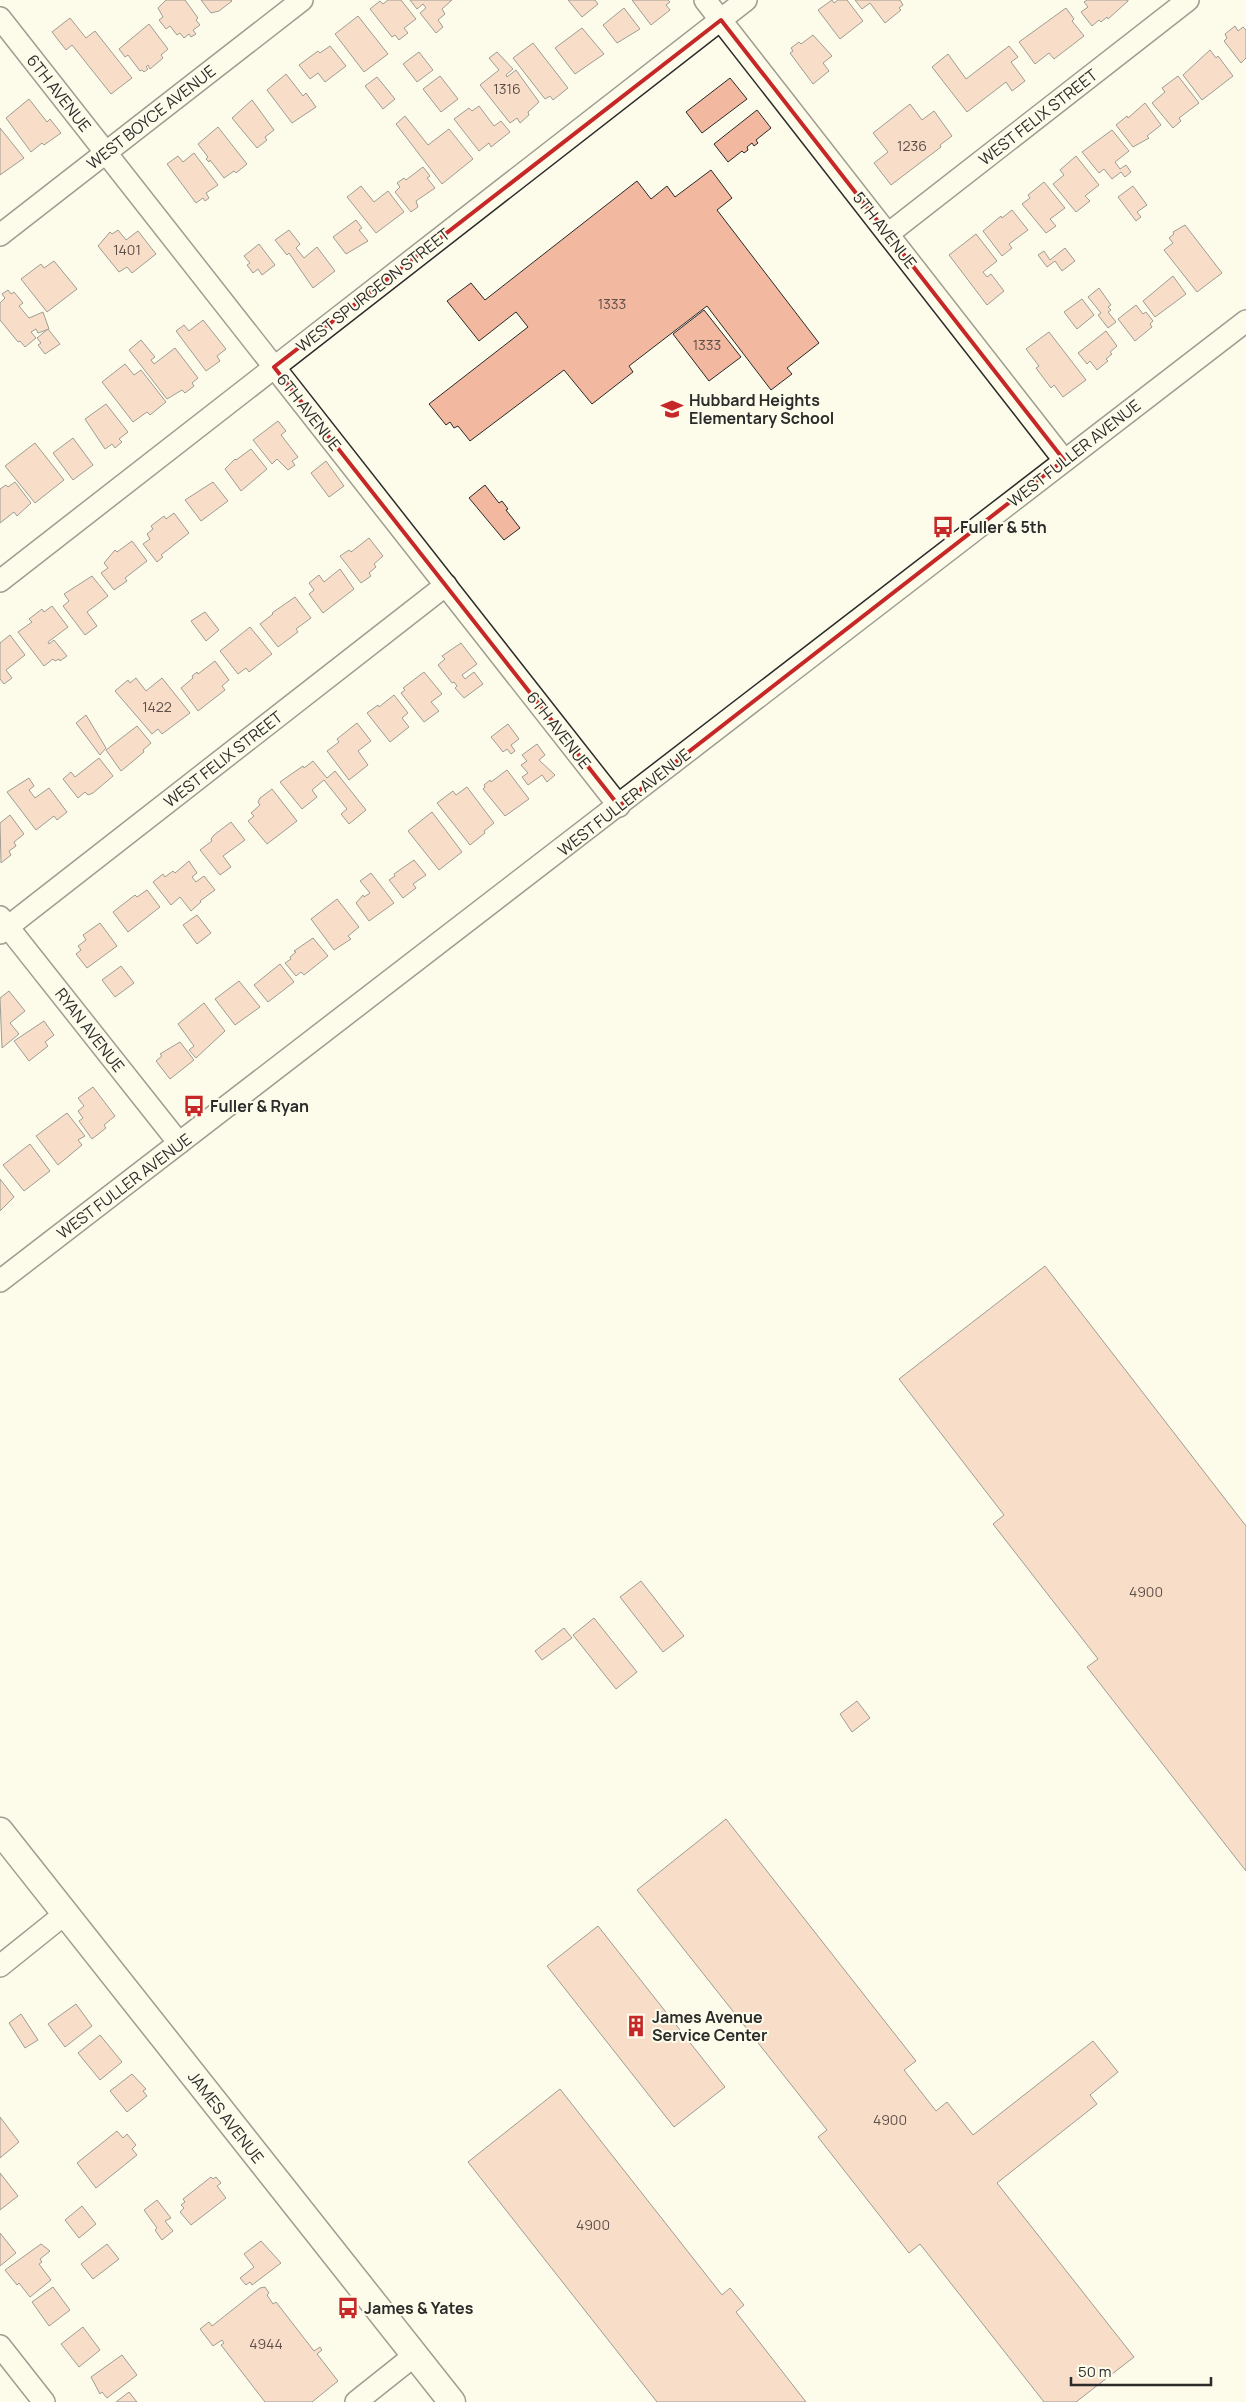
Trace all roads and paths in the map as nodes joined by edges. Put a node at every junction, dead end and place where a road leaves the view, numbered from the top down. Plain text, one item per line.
1 (302, 0) edge
2 (705, 0) edge
3 (746, 0) edge
4 (1188, 0) edge
5 (0, 18) edge
6 (721, 20) junction
7 (106, 153) junction
8 (888, 234) junction
9 (0, 235) edge
10 (1246, 321) edge
11 (274, 367) junction
12 (1064, 460) junction
13 (0, 581) edge
14 (446, 585) junction
15 (619, 806) junction
16 (3, 925) edge
17 (180, 1144) junction
18 (0, 1281) edge
19 (0, 1831) edge
20 (66, 1914) junction
21 (0, 1966) edge
22 (0, 2346) edge
23 (416, 2355) junction
24 (44, 2402) edge
25 (356, 2402) edge
26 (452, 2402) edge

1 - 7 street, WEST BOYCE AVENUE
2 - 6 street, 5TH AVENUE
3 - 6 street, WEST SPURGEON STREET
4 - 8 street, WEST FELIX STREET
5 - 7 street, 6TH AVENUE
6 - 8 street, 5TH AVENUE
6 - 11 street, WEST SPURGEON STREET
7 - 9 street, WEST BOYCE AVENUE
7 - 11 street, 6TH AVENUE
8 - 12 street, 5TH AVENUE
10 - 12 street, WEST FULLER AVENUE
11 - 13 street, WEST SPURGEON STREET
11 - 14 street, 6TH AVENUE
12 - 15 street, WEST FULLER AVENUE
14 - 15 street, 6TH AVENUE
14 - 16 street, WEST FELIX STREET
15 - 17 street, WEST FULLER AVENUE
16 - 17 street, RYAN AVENUE
17 - 18 street, WEST FULLER AVENUE
19 - 20 main road, JAMES AVENUE
20 - 21 street
20 - 23 main road, JAMES AVENUE
22 - 24 street
23 - 25 street
23 - 26 main road, JAMES AVENUE

